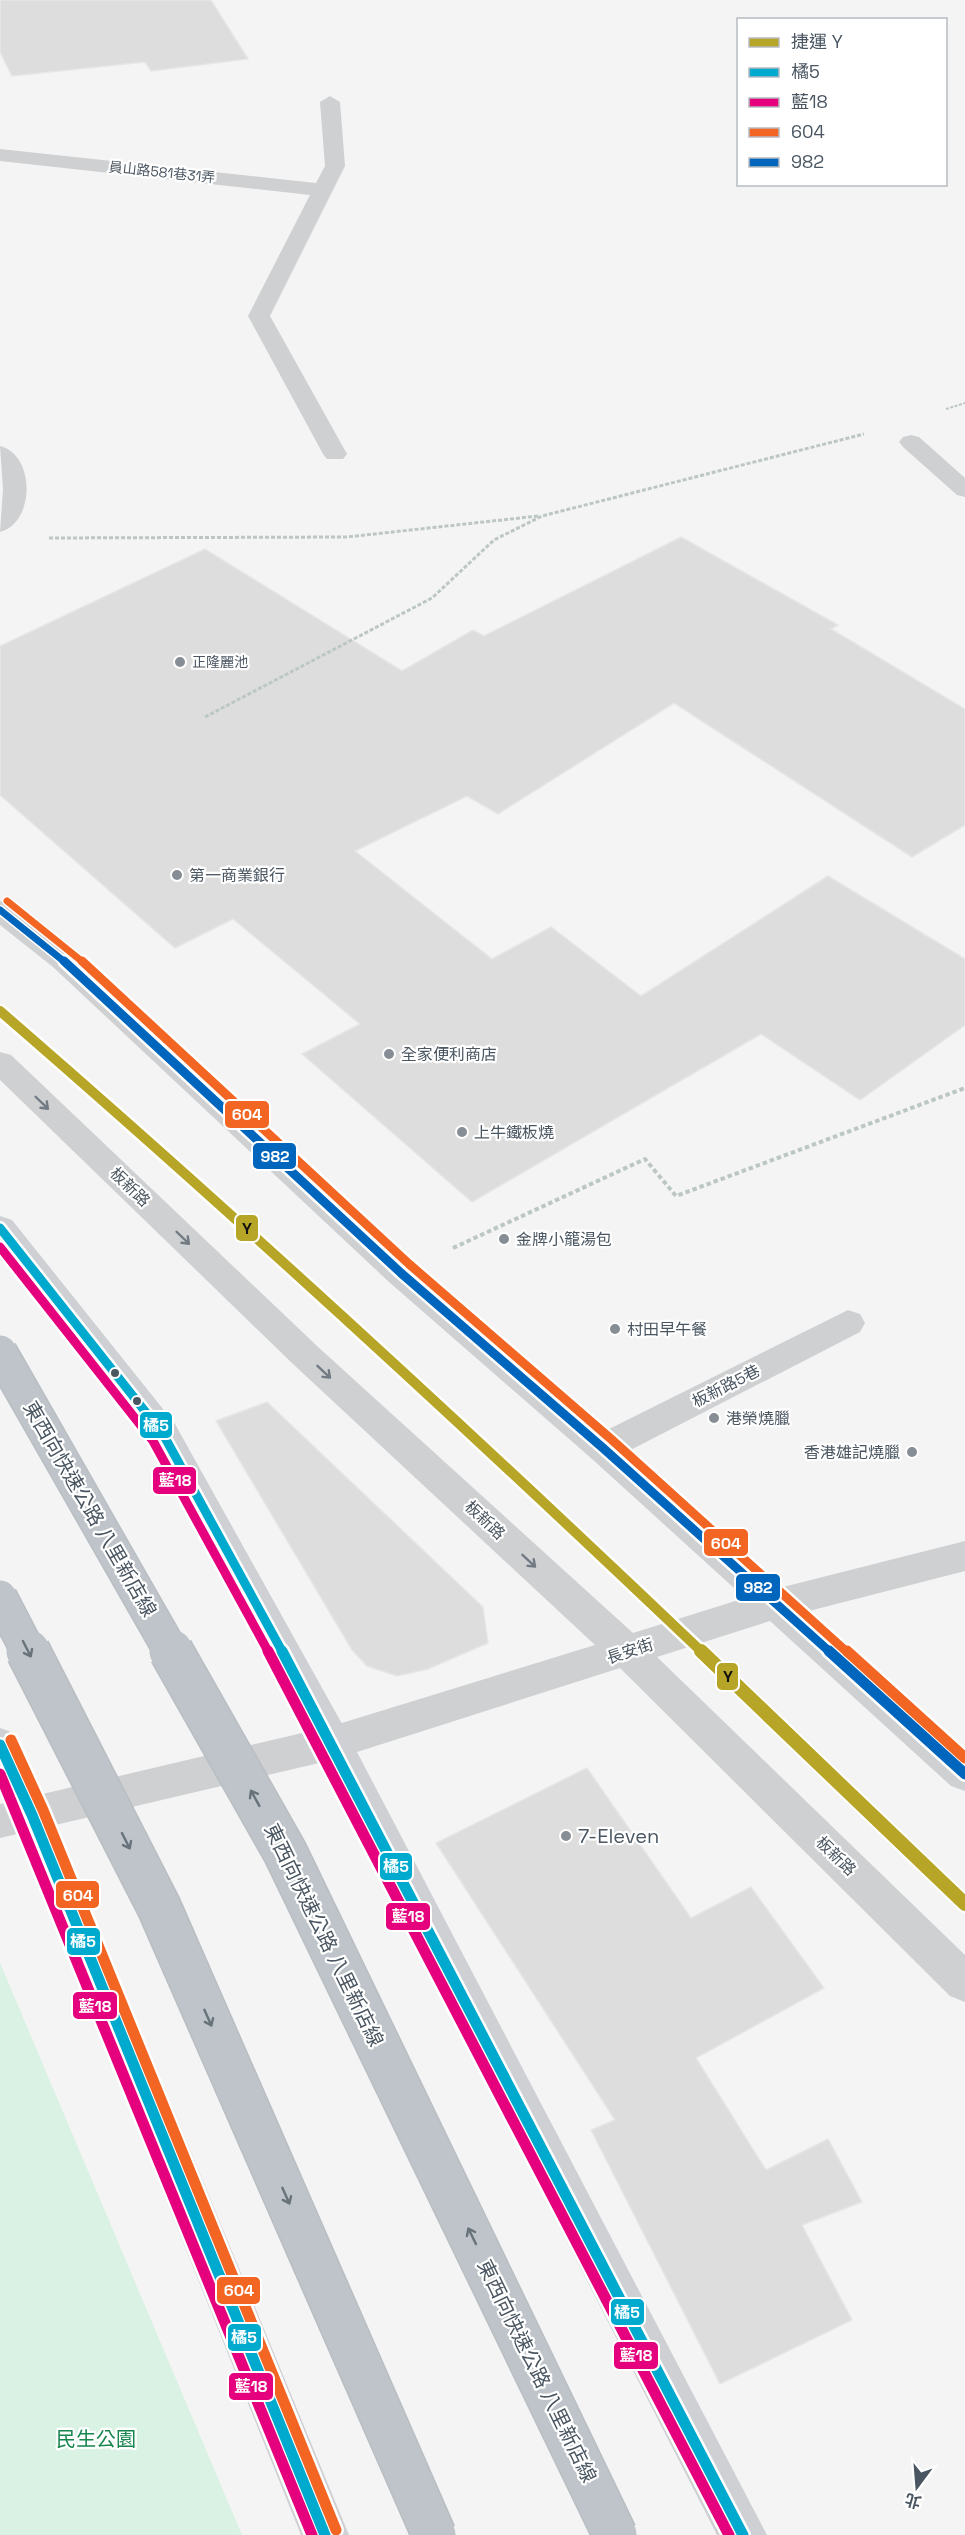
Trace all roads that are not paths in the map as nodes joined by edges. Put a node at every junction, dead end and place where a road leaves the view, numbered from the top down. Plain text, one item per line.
1 (330, 102) dead end
2 (0, 155) edge
3 (323, 190) junction
4 (910, 442) dead end
5 (0, 453) edge
6 (335, 454) dead end
7 (965, 490) edge
8 (0, 525) edge
9 (0, 910) edge
10 (0, 1062) edge
11 (0, 1228) edge
12 (848, 1323) dead end
13 (0, 1352) edge
14 (603, 1448) junction
15 (965, 1556) edge
16 (0, 1597) edge
17 (776, 1604) junction
18 (628, 1652) junction
19 (332, 1743) junction
20 (0, 1745) edge
21 (965, 1774) edge
22 (16, 1818) edge
23 (965, 1983) edge
24 (325, 2535) edge
25 (434, 2535) edge
26 (615, 2535) edge
27 (743, 2535) edge

1 - 3 street
2 - 3 street, 員山路581巷31弄
3 - 6 street
4 - 7 street
5 - 8 street
9 - 14 street
10 -> 18 street, 板新路
11 - 19 main road
12 - 14 street, 板新路5巷
26 -> 13 highway, 東西向快速公路 八里新店線, bridge
14 - 17 street
15 - 17 street, 長安街
16 -> 25 highway, bridge
17 - 18 street, 長安街
17 - 21 street
18 - 19 street, 長安街
18 - 23 street, 板新路
19 - 22 street, 長安街
19 - 27 main road
20 - 22 main road
22 - 24 main road

